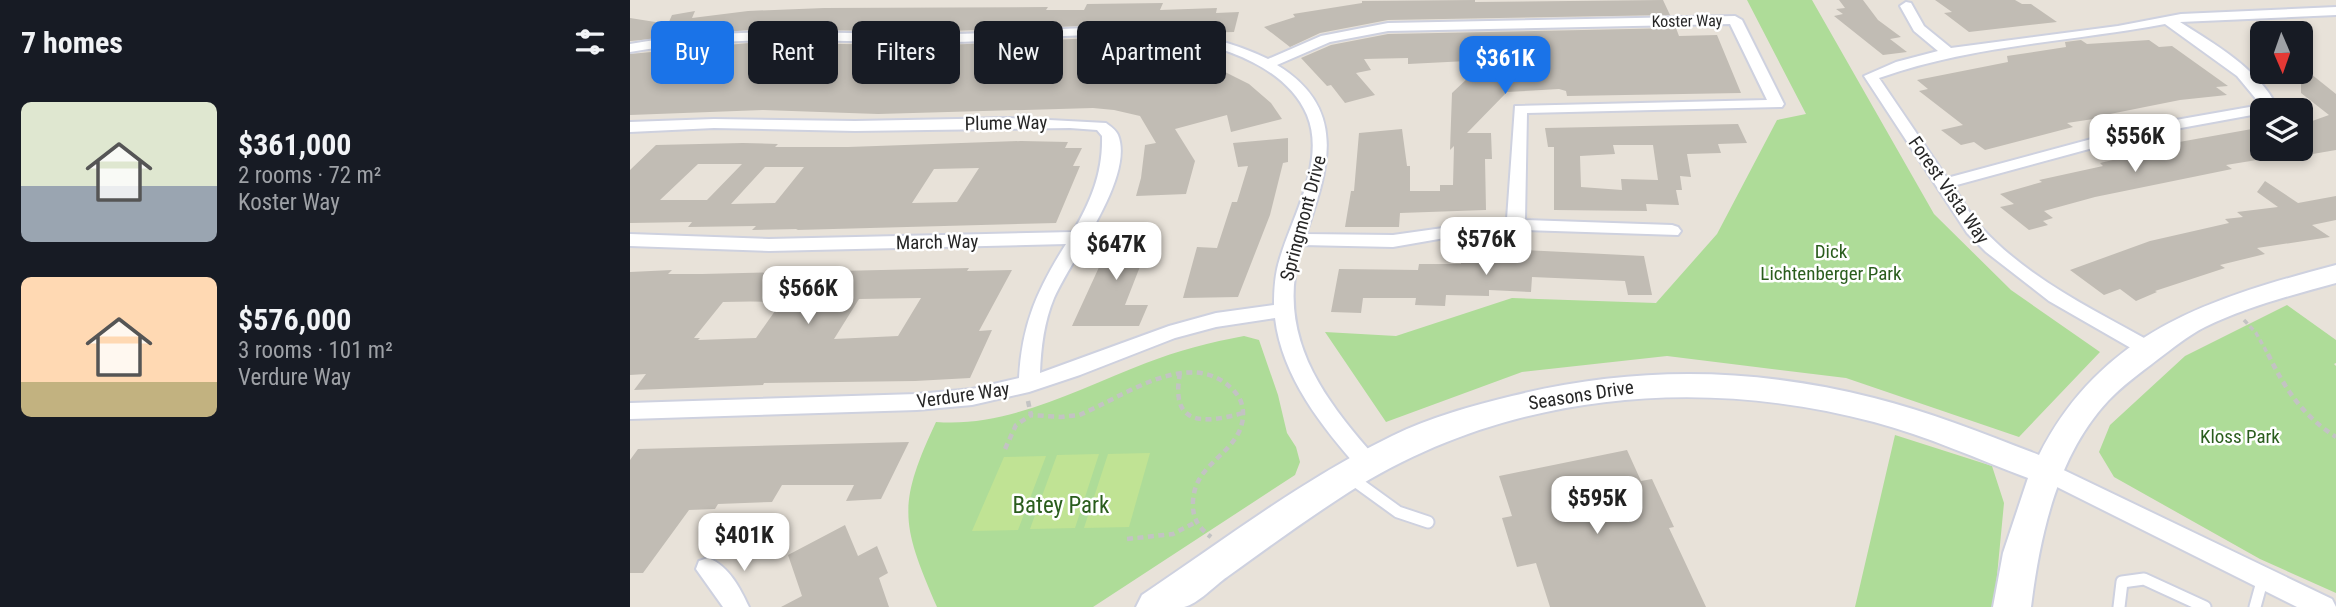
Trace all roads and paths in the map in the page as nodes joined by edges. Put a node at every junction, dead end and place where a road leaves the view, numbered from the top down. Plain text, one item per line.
1 (1906, 6) dead end
2 (2336, 11) edge
3 (2167, 20) junction
4 (630, 48) edge
5 (1948, 52) junction
6 (1266, 65) junction
7 (638, 126) edge
8 (630, 140) edge
9 (1942, 184) junction
10 (1516, 224) junction
11 (1672, 231) dead end
12 (1077, 239) junction
13 (1295, 239) junction
14 (630, 240) edge
15 (2336, 274) edge
16 (2228, 306) junction
17 (1284, 310) junction
18 (2150, 350) junction
19 (1180, 373) junction
20 (1027, 385) junction
21 (630, 411) edge
22 (1244, 413) junction
23 (1031, 415) junction
24 (2336, 437) edge
25 (1006, 449) dead end
26 (1358, 470) junction
27 (2049, 472) junction
28 (1196, 522) junction
29 (1428, 522) dead end
30 (1127, 539) dead end
31 (1229, 556) junction
32 (708, 569) dead end
33 (2263, 578) junction
34 (736, 607) edge
35 (1155, 607) edge
36 (2012, 607) edge
37 (2119, 607) edge
38 (2205, 607) edge
39 (2255, 607) edge
40 (2323, 607) edge

1 - 5 street
2 - 3 street, Forest Vista Way
3 - 5 street, Forest Vista Way
3 - 9 street
4 - 6 street, Springmont Drive
5 - 9 street, Forest Vista Way
6 - 10 street, Koster Way
6 - 13 street, Springmont Drive
7 - 8 street
7 - 12 street, Plume Way
9 - 18 street, Forest Vista Way
10 - 11 street
10 - 13 street
12 - 14 street, March Way
12 - 20 street, Plume Way
13 - 17 street, Springmont Drive
15 - 16 street
16 - 18 street
16 - 24 path
17 - 20 street, Verdure Way
17 - 26 street, Springmont Drive
18 - 27 street
19 - 22 path
19 - 22 path
19 - 23 path
20 - 21 street, Verdure Way
20 - 23 path
22 - 28 path
23 - 25 path
26 - 27 street, Seasons Drive
26 - 29 lane
26 - 31 street, Seasons Drive
27 - 33 street
27 - 36 street
28 - 30 path
28 - 31 path
31 - 35 street, Seasons Drive
32 - 34 street
33 - 39 lane
33 - 40 street
37 - 38 lane

